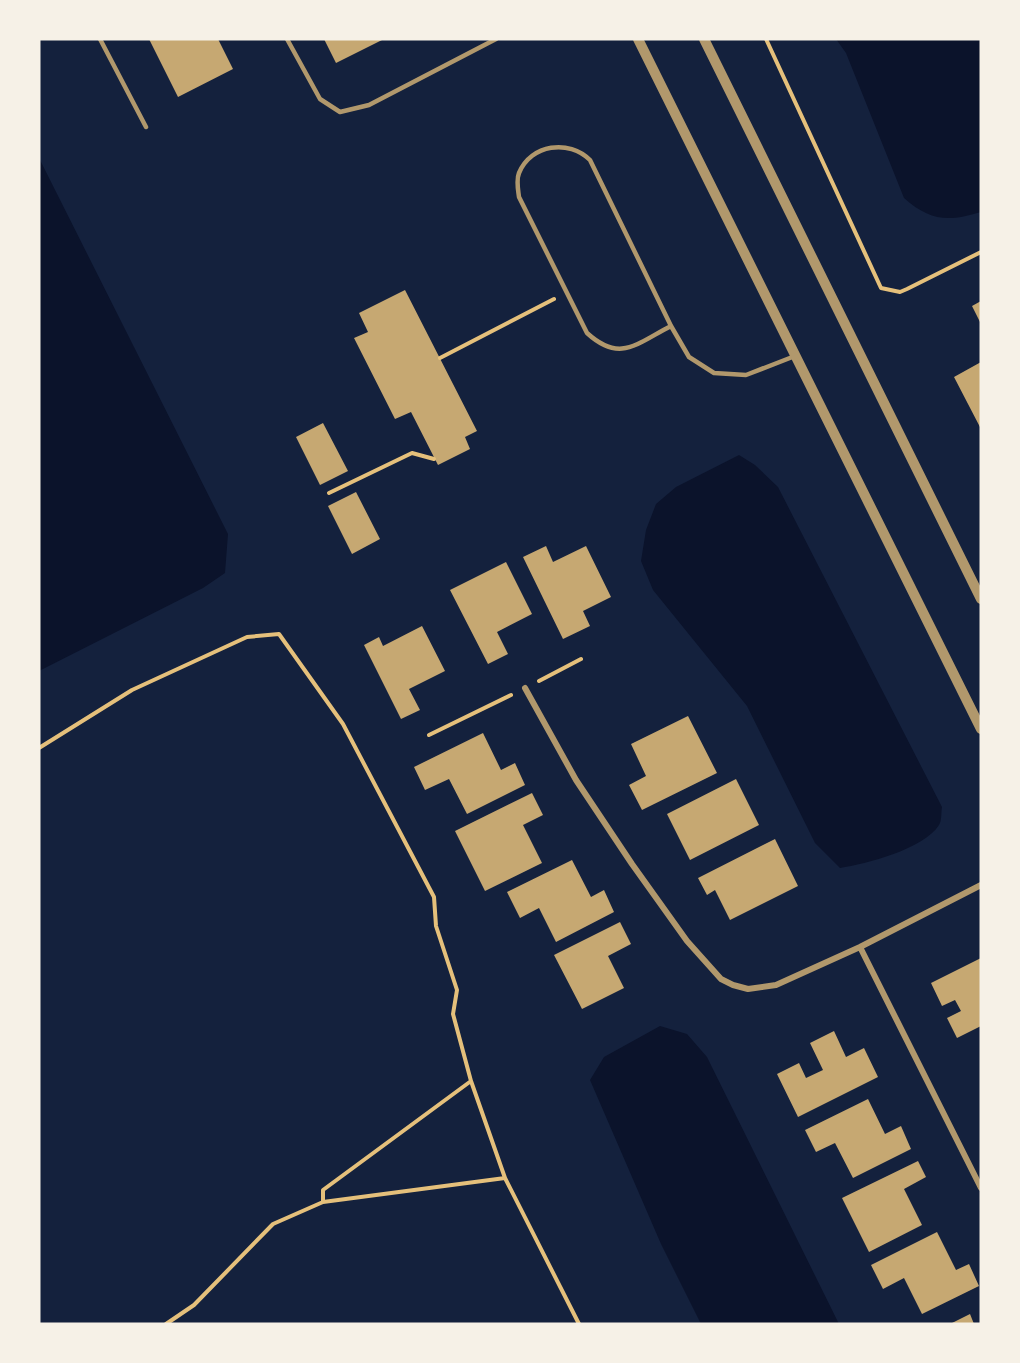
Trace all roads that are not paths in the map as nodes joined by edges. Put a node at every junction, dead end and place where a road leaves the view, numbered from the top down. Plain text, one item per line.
1 (100, 39) edge
2 (287, 39) edge
3 (496, 39) edge
4 (638, 39) edge
5 (704, 39) edge
6 (146, 127) dead end
7 (671, 326) junction
8 (795, 356) junction
9 (981, 599) edge
10 (525, 688) road end
11 (981, 729) edge
12 (981, 885) edge
13 (860, 947) junction
14 (981, 1188) edge

1 - 6 lane
2 - 3 lane
4 - 8 street
5 - 9 street
7 - 7 lane
7 - 8 lane
8 - 11 street
10 - 13 street
12 - 13 street
13 - 14 street

